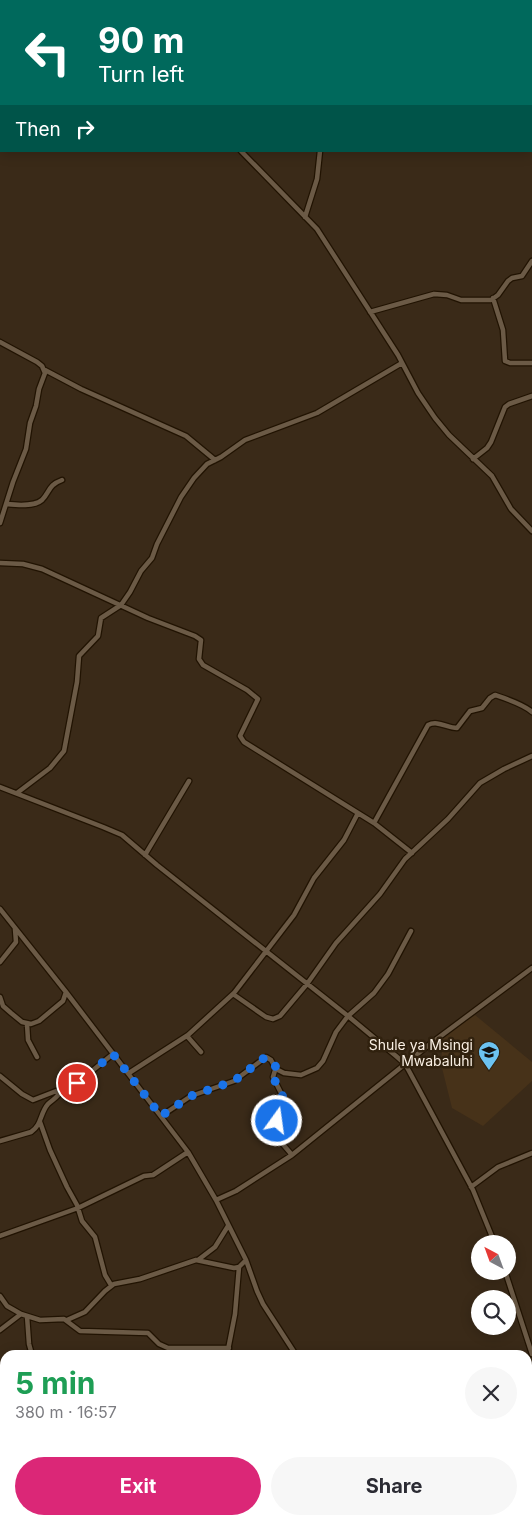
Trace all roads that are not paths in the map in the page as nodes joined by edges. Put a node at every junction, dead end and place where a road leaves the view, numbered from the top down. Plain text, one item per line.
1 (242, 152) edge
2 (320, 152) edge
3 (305, 217) junction
4 (532, 261) edge
5 (493, 298) junction
6 (370, 312) junction
7 (0, 342) edge
8 (402, 363) junction
9 (532, 363) edge
10 (45, 370) junction
11 (532, 396) edge
12 (215, 460) junction
13 (473, 460) junction
14 (62, 480) dead end
15 (6, 504) junction
16 (0, 523) edge
17 (532, 531) edge
18 (0, 563) edge
19 (121, 605) junction
20 (532, 712) edge
21 (532, 756) edge
22 (189, 781) dead end
23 (0, 787) edge
24 (17, 793) junction
25 (358, 813) junction
26 (374, 823) junction
27 (412, 853) junction
28 (146, 855) junction
29 (0, 909) edge
30 (16, 929) junction
31 (411, 931) dead end
32 (25, 941) junction
33 (16, 942) junction
34 (266, 951) junction
35 (0, 962) edge
36 (532, 968) edge
37 (308, 984) junction
38 (66, 992) junction
39 (233, 994) junction
40 (0, 997) edge
41 (63, 1001) junction
42 (74, 1002) junction
43 (348, 1016) junction
44 (27, 1024) junction
45 (187, 1036) junction
46 (201, 1052) dead end
47 (113, 1054) junction
48 (37, 1058) dead end
49 (405, 1064) junction
50 (276, 1067) junction
51 (129, 1073) junction
52 (0, 1076) edge
53 (62, 1090) junction
54 (161, 1116) junction
55 (40, 1122) junction
56 (0, 1141) edge
57 (188, 1152) junction
58 (532, 1153) edge
59 (292, 1155) junction
60 (471, 1187) junction
61 (216, 1200) junction
62 (78, 1208) junction
63 (228, 1226) junction
64 (493, 1235) edge
65 (0, 1236) edge
66 (198, 1260) junction
67 (246, 1260) junction
68 (239, 1267) junction
69 (507, 1280) edge
70 (111, 1286) junction
71 (0, 1296) edge
72 (21, 1314) junction
73 (27, 1316) junction
74 (67, 1320) junction
75 (0, 1330) edge
76 (229, 1348) joint
77 (31, 1350) edge
78 (293, 1350) edge
79 (531, 1350) edge

1 - 3 street
2 - 3 street
3 - 6 street
4 - 5 street
5 - 6 street
5 - 9 street
6 - 8 street
7 - 10 street
8 - 12 street
8 - 13 street
10 - 12 street
10 - 15 street
11 - 13 street
12 - 19 street
13 - 17 street
14 - 15 street
15 - 16 street
18 - 19 street
19 - 24 street
19 - 25 street
20 - 26 street
21 - 27 street
22 - 28 street
23 - 24 street
24 - 28 street
25 - 26 street
25 - 34 street
26 - 27 street
27 - 37 street
28 - 34 street
29 - 30 street
30 - 32 street
30 - 33 street
31 - 43 street
32 - 33 street
32 - 38 street
33 - 35 street
34 - 37 street
34 - 39 street
36 - 49 street
37 - 39 street
37 - 43 street
38 - 41 street
38 - 42 street
39 - 45 street
40 - 44 street
41 - 42 street
41 - 44 street
42 - 47 street
43 - 49 street
43 - 50 street
44 - 48 street
45 - 46 street
45 - 51 street
47 - 51 street
47 - 53 street
49 - 59 street
49 - 60 street
50 - 54 street
50 - 59 street
51 - 54 street
52 - 53 street
53 - 55 street
54 - 57 street
55 - 56 street
55 - 62 street
57 - 61 street
57 - 62 street
58 - 60 street
59 - 61 street
60 - 64 street
61 - 63 street
62 - 65 street
62 - 70 street
63 - 66 street
63 - 67 street
66 - 68 street
66 - 70 street
67 - 68 street
67 - 78 street
68 - 76 street
69 - 79 street
70 - 74 street
71 - 72 street
72 - 73 street
72 - 75 street
73 - 74 street
73 - 77 street
74 - 76 street

